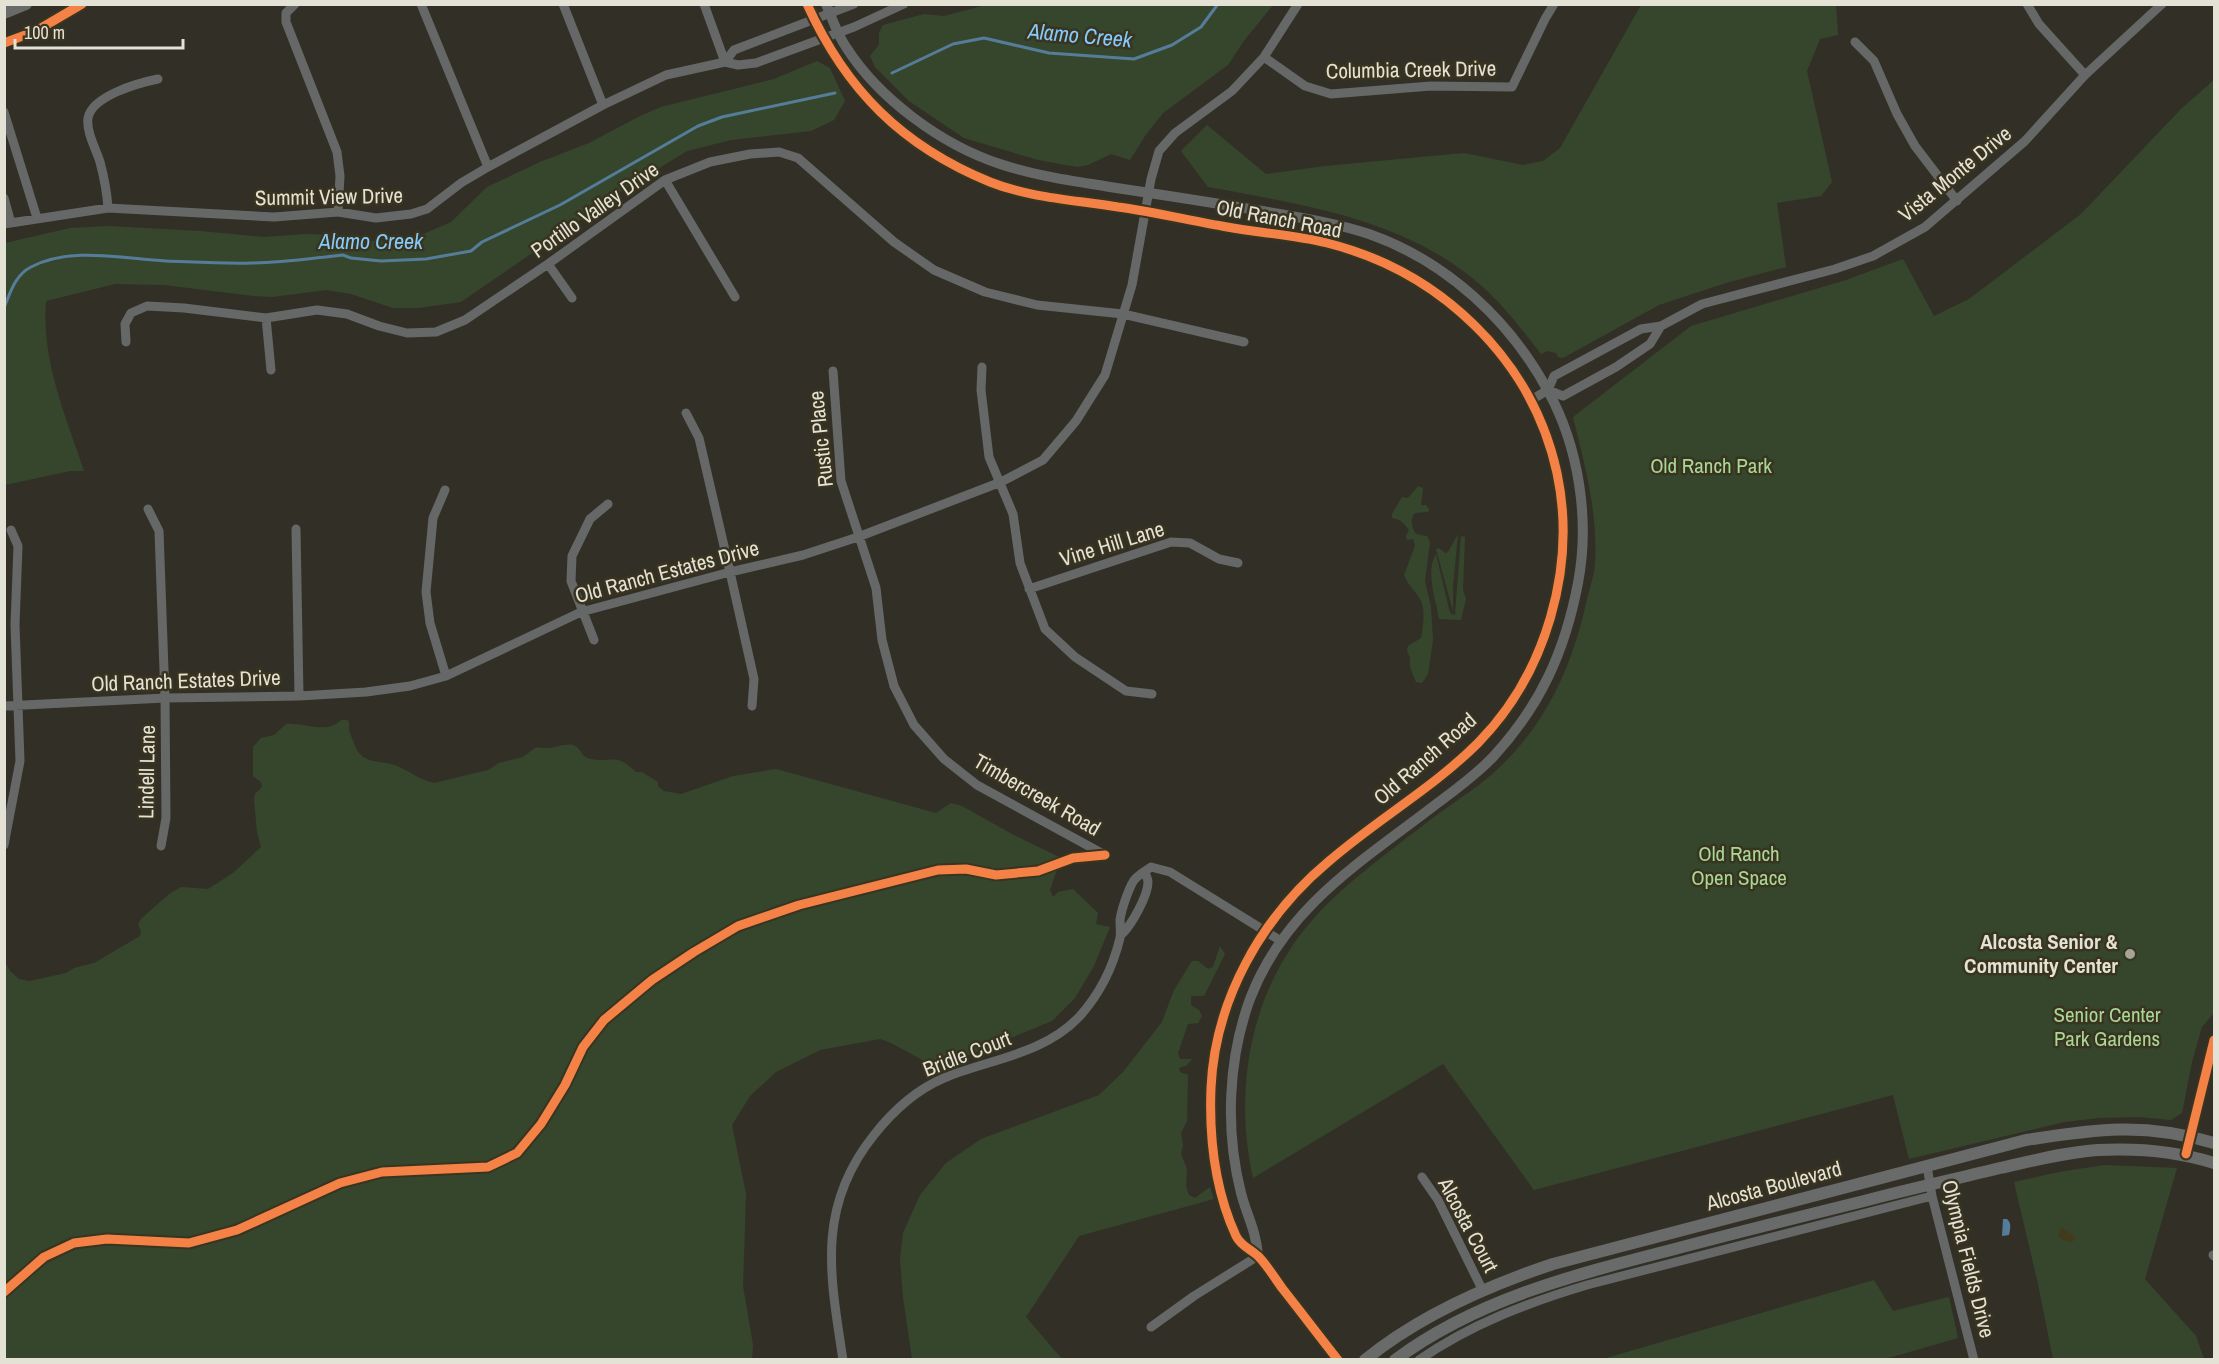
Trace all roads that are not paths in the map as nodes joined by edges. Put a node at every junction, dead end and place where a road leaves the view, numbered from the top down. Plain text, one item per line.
1 (26, 4) edge
2 (82, 4) edge
3 (295, 4) edge
4 (421, 4) edge
5 (562, 4) edge
6 (704, 4) edge
7 (807, 4) edge
8 (854, 4) edge
9 (904, 4) edge
10 (1298, 4) edge
11 (1554, 4) edge
12 (2027, 4) edge
13 (2162, 4) edge
14 (828, 9) edge
15 (4, 13) edge
16 (815, 21) junction
17 (838, 32) junction
18 (823, 38) junction
19 (1855, 42) dead end
20 (4, 43) edge
21 (1264, 57) junction
22 (725, 62) junction
23 (2085, 75) junction
24 (158, 79) dead end
25 (603, 105) junction
26 (4, 112) edge
27 (488, 167) junction
28 (665, 180) junction
29 (1149, 194) junction
30 (4, 198) edge
31 (1958, 201) junction
32 (108, 208) junction
33 (338, 212) junction
34 (1146, 212) junction
35 (37, 218) junction
36 (8, 224) edge
37 (548, 264) junction
38 (735, 297) dead end
39 (572, 298) dead end
40 (1123, 314) junction
41 (266, 318) junction
42 (1661, 326) junction
43 (126, 342) dead end
44 (1244, 342) dead end
45 (982, 367) dead end
46 (271, 370) dead end
47 (832, 371) dead end
48 (1548, 390) junction
49 (1530, 400) junction
50 (686, 413) dead end
51 (1001, 482) junction
52 (445, 490) dead end
53 (608, 504) dead end
54 (148, 509) dead end
55 (296, 529) dead end
56 (11, 530) dead end
57 (858, 537) junction
58 (1238, 563) dead end
59 (730, 572) junction
60 (1029, 589) junction
61 (581, 612) junction
62 (594, 640) dead end
63 (446, 676) junction
64 (1152, 694) dead end
65 (299, 696) junction
66 (165, 698) junction
67 (20, 705) junction
68 (4, 706) edge
69 (752, 706) dead end
70 (4, 845) edge
71 (161, 846) dead end
72 (1105, 855) dead end
73 (1145, 872) junction
74 (1265, 931) junction
75 (1121, 935) junction
76 (1281, 941) junction
77 (2214, 1040) edge
78 (2191, 1136) junction
79 (2214, 1143) edge
80 (2186, 1154) junction
81 (2214, 1163) edge
82 (1927, 1166) junction
83 (1422, 1177) dead end
84 (1931, 1190) junction
85 (1258, 1256) junction
86 (1483, 1291) junction
87 (1151, 1327) dead end
88 (843, 1359) edge
89 (1338, 1359) edge
90 (1365, 1359) edge
91 (1395, 1359) edge
92 (1419, 1359) edge
93 (1974, 1359) edge

1 - 15 main road
2 - 20 main road
3 - 33 street
4 - 27 street
5 - 25 street
6 - 22 street
7 - 16 street, Old Ranch Road
8 - 14 street, Summit View Drive
9 - 17 street, Summit View Drive
10 - 21 street, Old Ranch Estates Drive
11 - 21 street, Columbia Creek Drive
12 - 23 street
13 - 23 street, Vista Monte Drive
14 - 16 street, Summit View Drive
14 - 17 street, Old Ranch Road
16 - 18 street, Old Ranch Road
16 - 22 street, Summit View Drive
17 - 18 street, Summit View Drive
17 - 29 street, Old Ranch Road
18 - 22 street, Summit View Drive
18 - 34 street, Old Ranch Road
19 - 31 street
21 - 29 street, Old Ranch Estates Drive
22 - 25 street, Summit View Drive
23 - 31 street, Vista Monte Drive
24 - 32 street
25 - 27 street, Summit View Drive
26 - 35 street
27 - 33 street, Summit View Drive
28 - 37 street, Portillo Valley Drive
28 - 38 street
28 - 40 street, Portillo Valley Drive
29 - 34 street, Old Ranch Estates Drive
29 - 48 street, Old Ranch Road
30 - 36 street
31 - 42 street, Vista Monte Drive
32 - 33 street, Summit View Drive
32 - 35 street, Summit View Drive
34 - 40 street, Old Ranch Estates Drive
34 - 49 street, Old Ranch Road
35 - 36 street, Summit View Drive
37 - 39 street
37 - 41 street, Portillo Valley Drive
40 - 44 street, Portillo Valley Drive
40 - 51 street, Old Ranch Estates Drive
41 - 43 street, Portillo Valley Drive
41 - 46 street
42 - 48 street, Vista Monte Drive
42 - 48 street, Vista Monte Drive
45 - 51 street
47 - 57 street, Rustic Place
48 - 49 street, Vista Monte Drive
48 - 76 street, Old Ranch Road
49 - 74 street, Old Ranch Road
50 - 59 street
51 - 57 street, Old Ranch Estates Drive
51 - 60 street
52 - 63 street
53 - 61 street
54 - 66 street, Lindell Lane
55 - 65 street
56 - 67 street
57 - 59 street, Old Ranch Estates Drive
57 - 72 street, Timbercreek Road
58 - 60 street, Vine Hill Lane
59 - 61 street, Old Ranch Estates Drive
59 - 69 street
60 - 64 street
61 - 62 street
61 - 63 street, Old Ranch Estates Drive
63 - 65 street, Old Ranch Estates Drive
65 - 66 street, Old Ranch Estates Drive
66 - 67 street, Old Ranch Estates Drive
66 - 71 street, Lindell Lane
67 - 68 street, Old Ranch Estates Drive
67 - 70 street
73 - 74 street
73 - 75 street, Bridle Court
73 - 75 street, Bridle Court
74 - 76 street
74 - 85 street, Old Ranch Road
75 - 88 street, Bridle Court
76 - 85 street, Old Ranch Road
77 - 78 street
78 - 79 main road, Alcosta Boulevard
78 - 80 street
78 - 82 main road, Alcosta Boulevard
80 - 81 main road, Alcosta Boulevard
80 - 84 main road, Alcosta Boulevard
82 - 84 street, Olympia Fields Drive
82 - 86 main road, Alcosta Boulevard
83 - 86 street, Alcosta Court
84 - 91 main road, Alcosta Boulevard
84 - 92 street, Alcosta Boulevard
84 - 93 street, Olympia Fields Drive
85 - 87 street
85 - 89 street, Old Ranch Road
86 - 90 main road, Alcosta Boulevard

